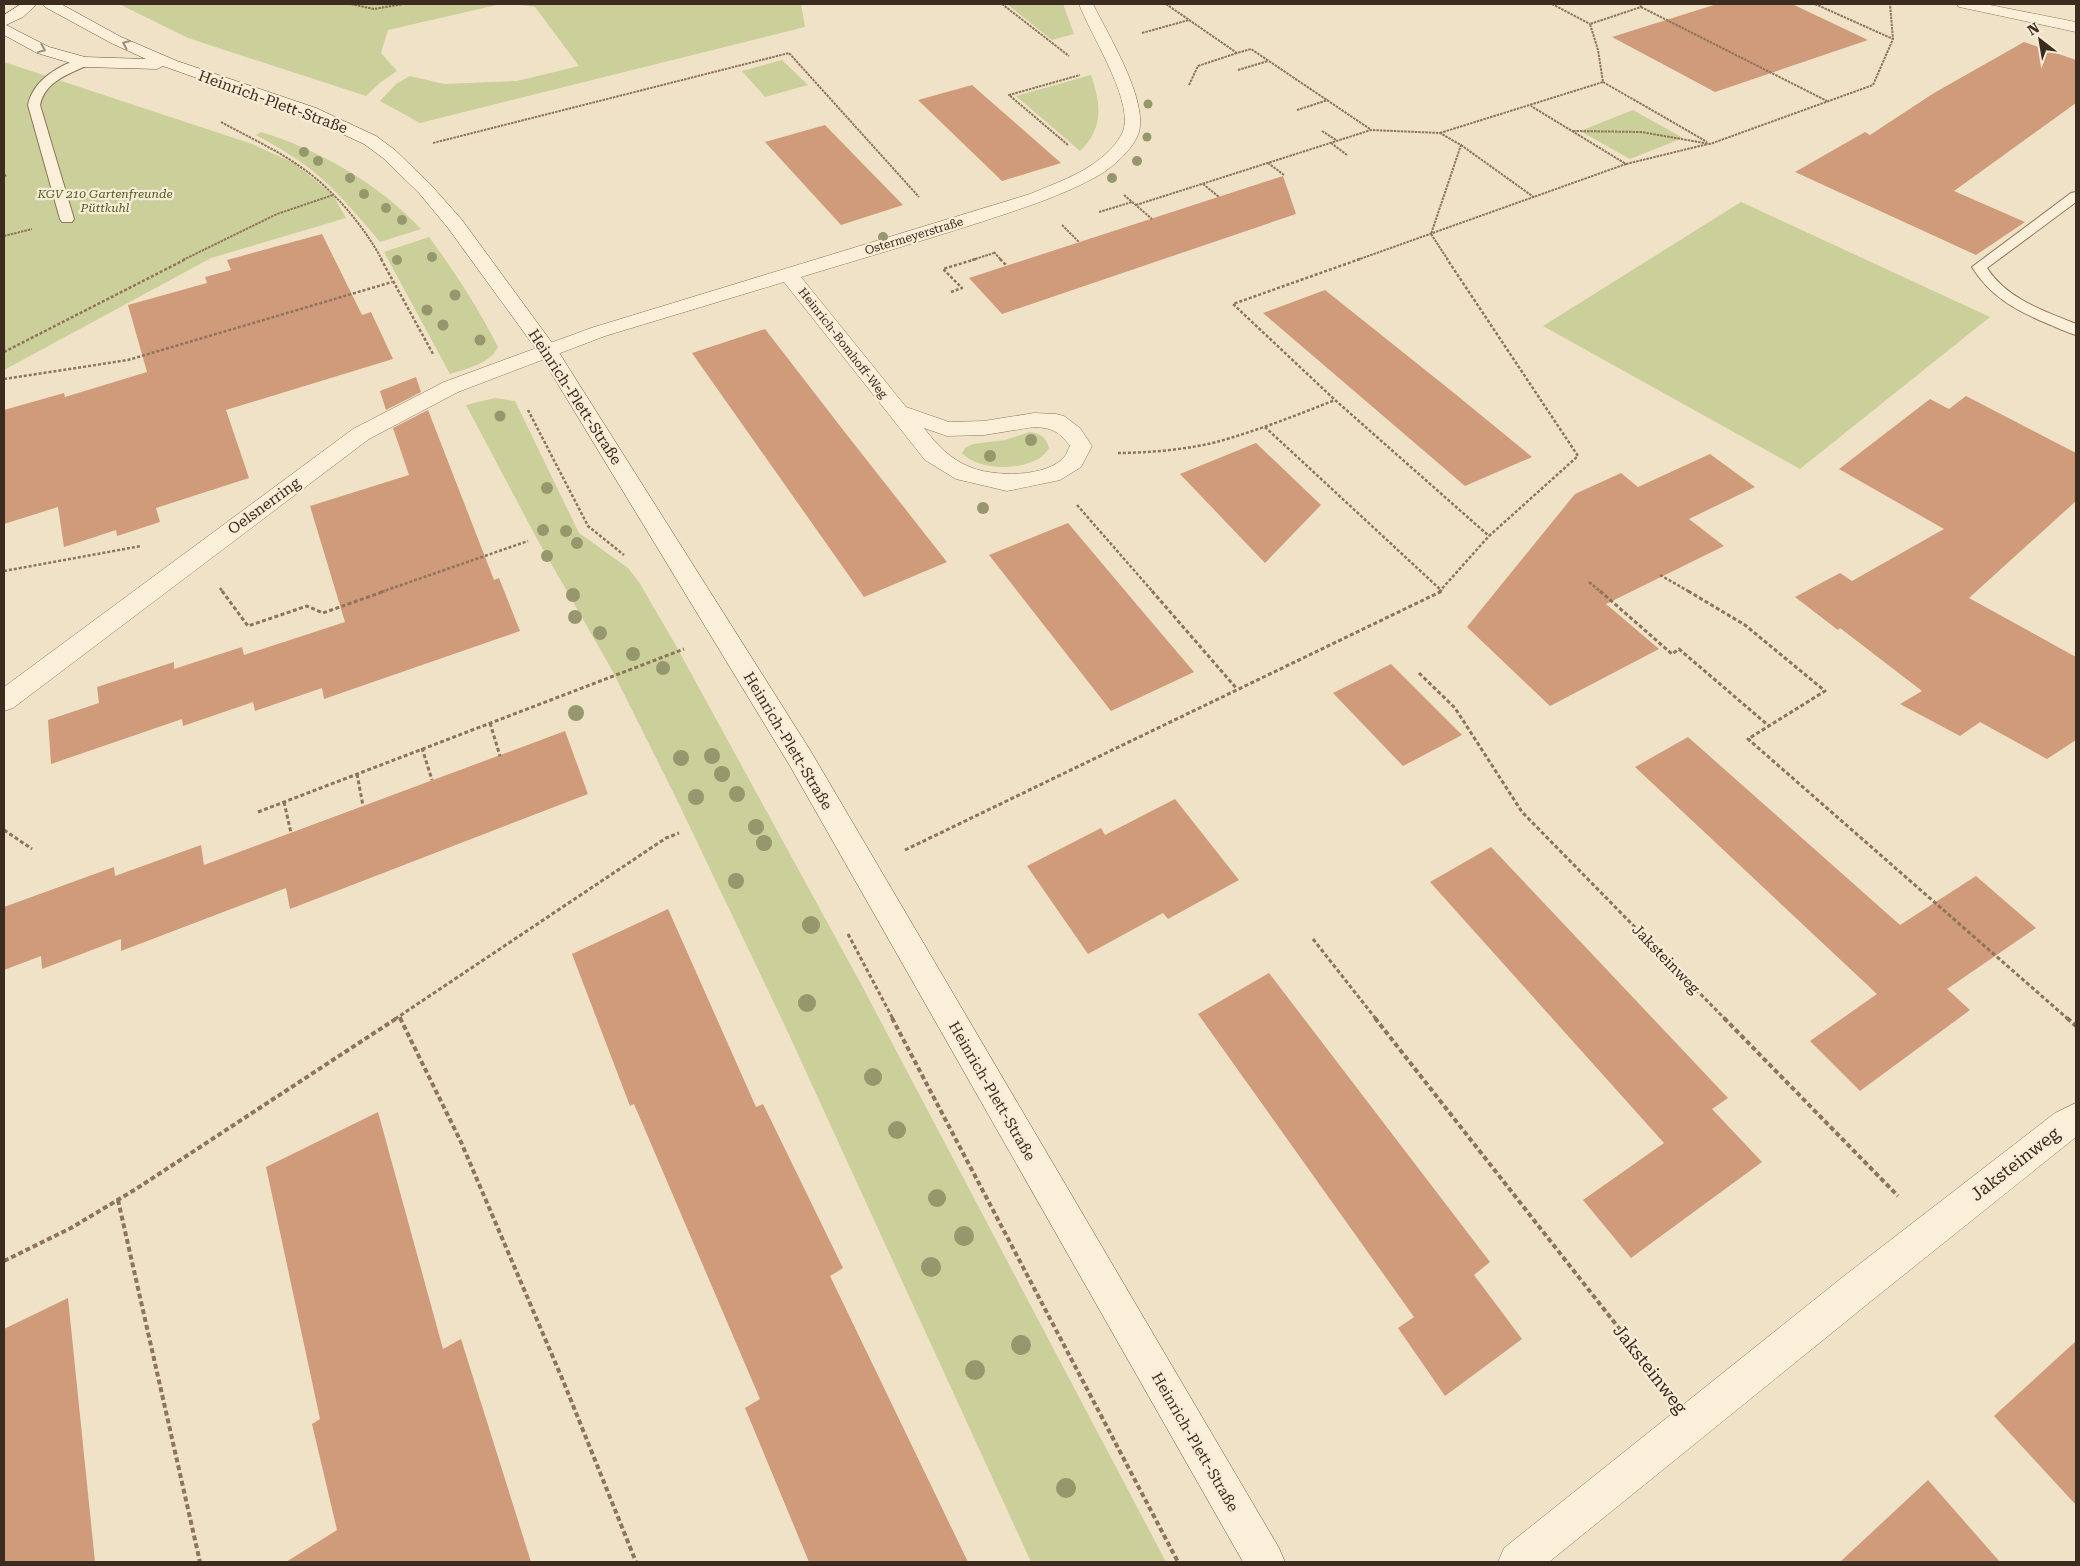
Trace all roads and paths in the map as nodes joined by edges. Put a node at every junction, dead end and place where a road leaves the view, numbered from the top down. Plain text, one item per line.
1 (30, 4) edge
2 (50, 4) edge
3 (351, 4) edge
4 (403, 4) edge
5 (1002, 4) edge
6 (1086, 4) edge
7 (1166, 4) edge
8 (1552, 4) edge
9 (1640, 4) edge
10 (1815, 4) edge
11 (1890, 4) edge
12 (1964, 4) edge
13 (1641, 7) junction
14 (1190, 20) junction
15 (4, 21) edge
16 (1590, 24) junction
17 (2076, 27) edge
18 (4, 29) edge
19 (1136, 35) dead end
20 (1892, 39) junction
21 (1237, 53) junction
22 (1269, 61) junction
23 (84, 62) junction
24 (171, 64) junction
25 (1118, 69) junction
26 (1238, 70) dead end
27 (1089, 72) junction
28 (1603, 82) junction
29 (1189, 85) dead end
30 (1328, 100) junction
31 (1827, 101) junction
32 (1531, 106) junction
33 (1297, 110) dead end
34 (238, 125) dead end
35 (1371, 130) junction
36 (1322, 131) dead end
37 (1572, 131) junction
38 (1440, 133) junction
39 (1336, 140) junction
40 (1330, 142) junction
41 (1710, 144) junction
42 (1461, 145) junction
43 (389, 154) junction
44 (1348, 155) dead end
45 (1107, 162) junction
46 (1267, 162) junction
47 (1626, 164) junction
48 (7, 175) dead end
49 (4, 176) edge
50 (1284, 176) dead end
51 (1202, 184) junction
52 (1119, 191) dead end
53 (333, 195) junction
54 (2076, 196) edge
55 (1219, 197) dead end
56 (1535, 198) junction
57 (1136, 205) junction
58 (1152, 219) dead end
59 (67, 220) dead end
60 (946, 227) junction
61 (1431, 234) junction
62 (994, 252) dead end
63 (788, 274) junction
64 (392, 282) junction
65 (951, 292) dead end
66 (2076, 330) edge
67 (4, 352) edge
68 (548, 352) junction
69 (433, 355) dead end
70 (4, 379) edge
71 (1335, 400) junction
72 (528, 410) dead end
73 (898, 412) junction
74 (1266, 427) junction
75 (1114, 453) dead end
76 (1073, 500) dead end
77 (1489, 536) junction
78 (528, 541) dead end
79 (145, 546) dead end
80 (195, 556) junction
81 (627, 557) dead end
82 (4, 571) edge
83 (1660, 575) dead end
84 (1589, 582) dead end
85 (1442, 591) junction
86 (724, 634) junction
87 (1419, 674) dead end
88 (1237, 689) junction
89 (4, 701) edge
90 (490, 723) junction
91 (1769, 726) junction
92 (422, 748) junction
93 (500, 756) dead end
94 (357, 774) junction
95 (432, 780) dead end
96 (284, 802) junction
97 (363, 806) dead end
98 (258, 812) dead end
99 (4, 830) edge
100 (291, 833) dead end
101 (679, 833) dead end
102 (32, 849) dead end
103 (864, 870) junction
104 (846, 931) dead end
105 (1312, 939) dead end
106 (400, 1017) junction
107 (2076, 1026) edge
108 (2076, 1119) edge
109 (118, 1200) junction
110 (1932, 1230) junction
111 (4, 1261) edge
112 (1692, 1421) junction
113 (200, 1562) edge
114 (636, 1562) edge
115 (1178, 1562) edge
116 (1265, 1562) edge
117 (1518, 1562) edge

1 - 15 street
24 -> 2 street, Heinrich-Plett-Straße
3 - 4 path
5 - 27 path
6 - 25 street, Ostermeyerstraße
7 - 14 path
8 - 16 path
9 - 13 path
10 - 20 path
11 - 20 path
12 - 17 street
13 - 16 path
13 - 31 path
14 - 19 path
14 - 21 path
16 - 28 path
18 -> 23 street, Heinrich-Plett-Straße
20 - 31 path
21 - 22 path
21 - 29 path
22 - 26 path
22 - 30 path
23 - 24 street, Heinrich-Plett-Straße
23 - 59 lane
24 - 43 street, Heinrich-Plett-Straße
25 - 27 path
25 - 45 street, Ostermeyerstraße
27 - 45 path
28 - 32 path
28 - 41 path
30 - 33 path
30 - 35 path
31 - 41 path
32 - 37 path
32 - 38 path
34 - 53 path
35 - 38 path
35 - 39 path
36 - 39 path
37 - 41 path
37 - 47 path
38 - 42 path
39 - 40 path
40 - 44 path
40 - 46 path
41 - 47 path
42 - 56 path
42 - 61 path
43 - 60 path
43 - 68 street, Heinrich-Plett-Straße
45 - 60 street, Ostermeyerstraße
46 - 50 path
46 - 51 path
47 - 56 path
48 - 49 path
51 - 55 path
51 - 57 path
52 - 57 path
53 - 64 path
53 - 67 path
54 - 66 lane
56 - 61 path
57 - 58 path
60 - 63 street, Ostermeyerstraße
61 - 71 path
61 - 77 path
62 - 65 path
63 - 68 street, Ostermeyerstraße
63 - 73 street, Heinrich-Bomhoff-Weg
64 - 69 path
64 - 70 path
68 - 80 street, Oelsnerring
68 - 86 street, Heinrich-Plett-Straße
71 - 74 path
71 - 77 path
72 - 81 path
73 - 73 street, Heinrich-Bomhoff-Weg
74 - 75 path
74 - 85 path
76 - 88 path
77 - 85 path
78 - 80 path
79 - 82 path
80 - 89 street, Oelsnerring
83 - 91 path
84 - 91 path
85 - 88 path
86 - 90 path
86 - 103 street, Heinrich-Plett-Straße
87 - 110 path, Jaksteinweg
88 - 103 path
90 - 92 path
90 - 93 path
91 - 107 path
92 - 94 path
92 - 95 path
94 - 96 path
94 - 97 path
96 - 98 path
96 - 100 path
99 - 102 path
101 - 106 path
103 - 116 street, Heinrich-Plett-Straße
104 - 115 path
105 - 112 path, Jaksteinweg
106 - 109 path
106 - 114 path
108 - 110 street, Jaksteinweg
109 - 111 path
109 - 113 path
110 - 112 street, Jaksteinweg
112 - 117 street, Jaksteinweg

